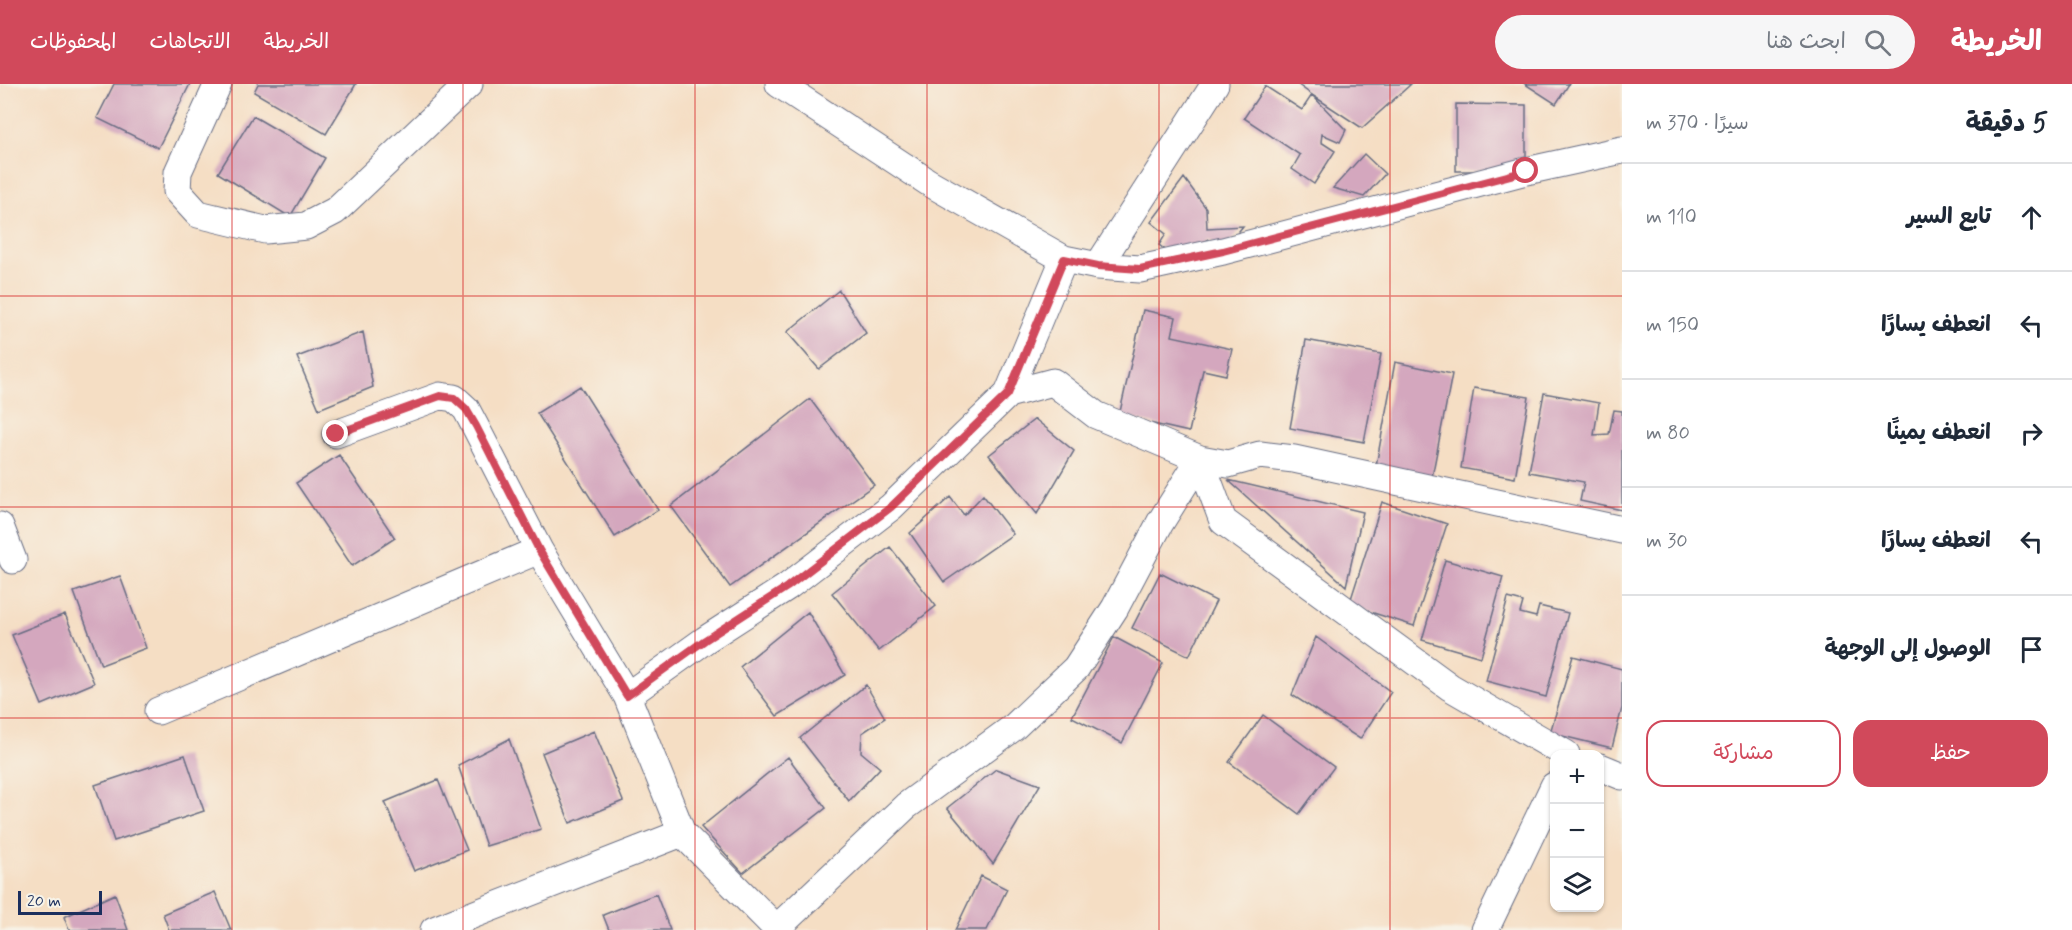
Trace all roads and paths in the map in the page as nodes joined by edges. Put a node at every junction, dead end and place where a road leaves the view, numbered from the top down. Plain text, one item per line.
1 (219, 84) edge
2 (470, 84) edge
3 (780, 84) edge
4 (1215, 84) edge
5 (1622, 150) edge
6 (1064, 259) junction
7 (1098, 266) junction
8 (1008, 394) junction
9 (336, 434) dead end
10 (1200, 459) junction
11 (0, 526) edge
12 (1622, 530) edge
13 (539, 550) junction
14 (13, 560) dead end
15 (627, 696) junction
16 (159, 711) dead end
17 (1559, 750) edge
18 (1604, 769) edge
19 (1622, 776) edge
20 (1550, 794) edge
21 (682, 834) junction
22 (778, 929) edge
23 (434, 930) edge
24 (1485, 930) edge

1 - 2 street
3 - 6 street
4 - 7 street
5 - 7 street
6 - 7 street
6 - 8 street
8 - 10 street
8 - 15 street
9 - 13 street
10 - 12 street
10 - 17 street
10 - 22 street
11 - 14 street
13 - 15 street
13 - 16 street
15 - 21 street
18 - 19 street
20 - 24 street
21 - 22 street
21 - 23 street

